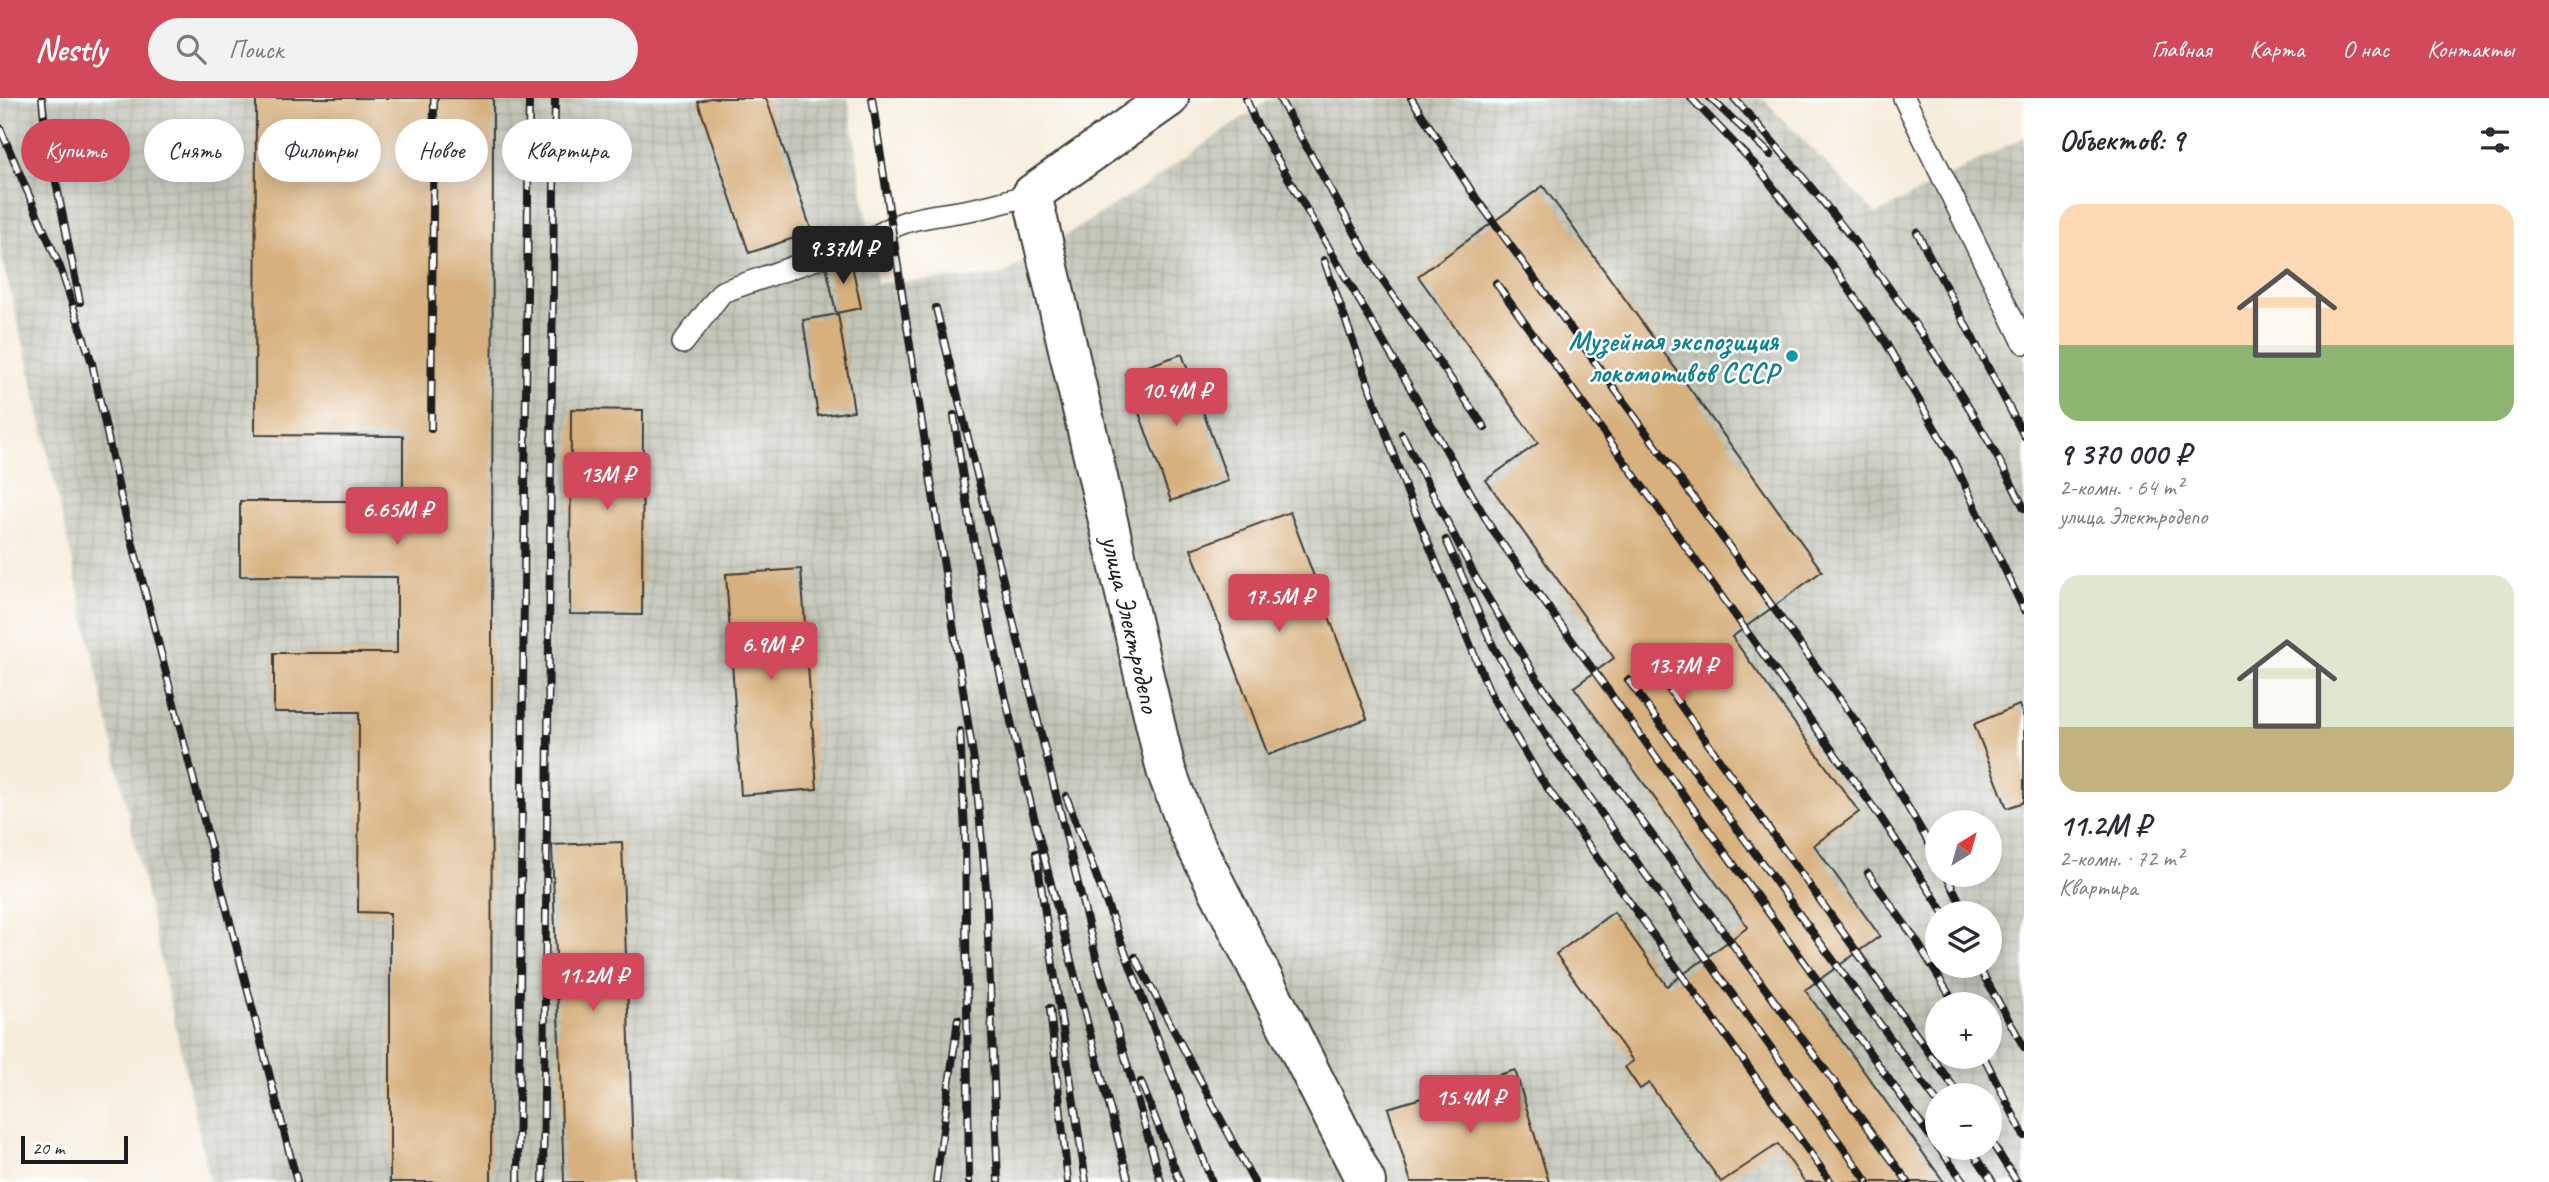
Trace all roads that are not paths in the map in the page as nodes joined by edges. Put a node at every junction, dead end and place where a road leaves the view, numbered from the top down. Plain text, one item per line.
1 (1903, 98) edge
2 (1147, 104) edge
3 (1032, 194) junction
4 (682, 343) dead end
5 (2024, 343) edge
6 (1366, 1182) edge

1 - 5 lane
2 - 3 street
3 - 4 lane
3 - 6 street, улица Электродепо

